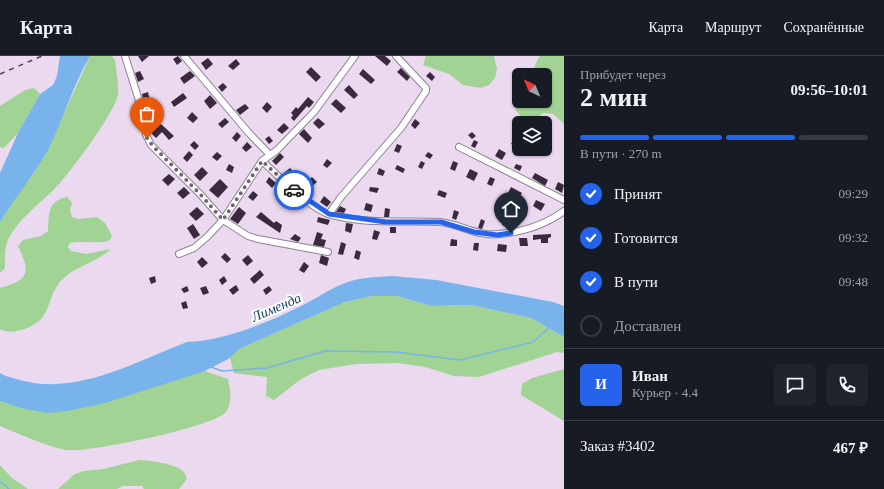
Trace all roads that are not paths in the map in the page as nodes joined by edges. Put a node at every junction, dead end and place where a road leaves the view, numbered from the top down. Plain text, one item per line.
1 (125, 56) edge
2 (184, 56) edge
3 (355, 56) edge
4 (396, 56) edge
5 (459, 147) dead end
6 (270, 155) junction
7 (262, 161) junction
8 (564, 200) edge
9 (564, 211) edge
10 (329, 214) junction
11 (223, 220) junction
12 (328, 252) dead end
13 (179, 254) dead end

1 - 11 street
2 - 6 street
3 - 6 street
4 - 10 street
5 - 8 street
6 - 7 street
7 - 10 street
7 - 11 street
9 - 10 street
11 - 12 street
11 - 13 street

